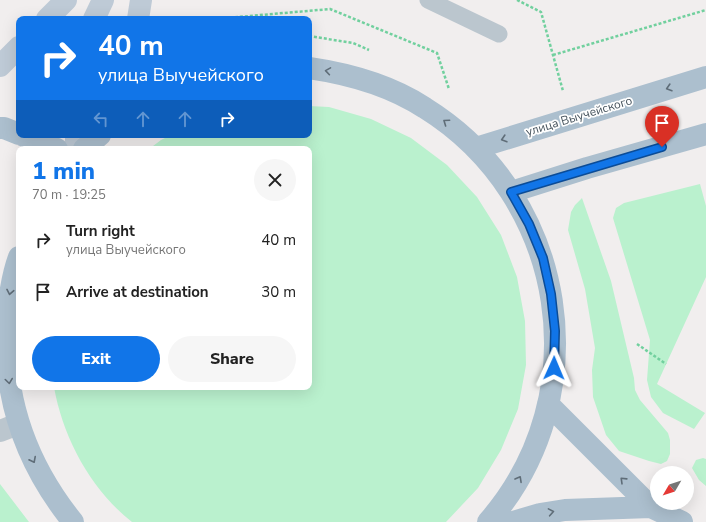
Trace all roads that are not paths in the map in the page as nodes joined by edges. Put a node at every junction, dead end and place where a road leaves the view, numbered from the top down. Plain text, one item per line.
1 (66, 0) edge
2 (103, 0) edge
3 (141, 0) edge
4 (428, 0) edge
5 (50, 16) edge
6 (95, 16) edge
7 (138, 16) edge
8 (500, 34) dead end
9 (16, 50) edge
10 (0, 66) edge
11 (312, 68) edge
12 (706, 77) edge
13 (0, 128) edge
14 (16, 133) edge
15 (706, 134) edge
16 (30, 138) edge
17 (97, 138) edge
18 (50, 146) edge
19 (87, 146) edge
20 (476, 148) junction
21 (511, 192) junction
22 (16, 269) edge
23 (3, 324) edge
24 (548, 404) junction
25 (9, 427) edge
26 (650, 506) edge
27 (650, 507) edge
28 (657, 510) edge
29 (73, 522) edge
30 (488, 522) edge
31 (513, 522) edge
32 (682, 522) edge

1 - 5 street
2 - 6 street
3 - 7 street
4 - 8 lane
9 - 10 street
20 -> 11 main road
12 -> 20 main road, улица Выучейского
13 - 14 main road
15 - 21 main road
16 - 18 main road
17 - 19 main road
20 - 21 main road
21 - 24 main road
22 -> 23 main road
23 -> 25 main road
26 -> 24 main road
30 -> 24 main road
25 -> 29 main road
31 -> 27 main road
28 - 32 main road

